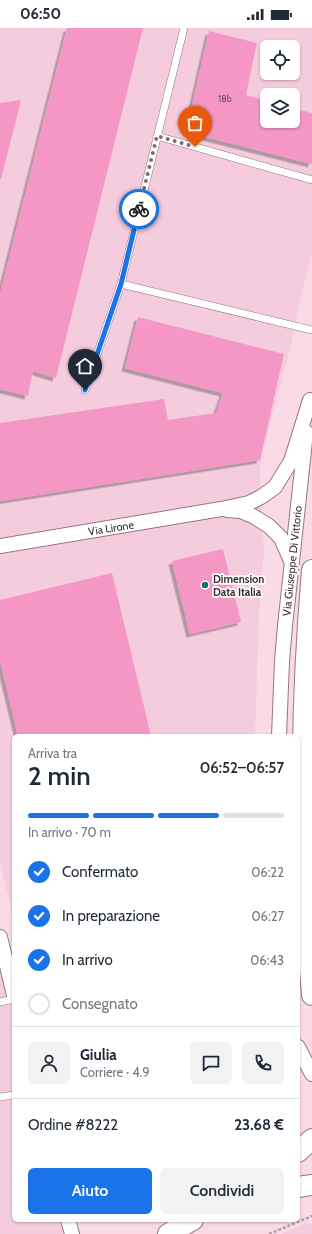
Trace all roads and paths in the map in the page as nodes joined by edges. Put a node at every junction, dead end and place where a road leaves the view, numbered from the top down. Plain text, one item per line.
1 (184, 28) edge
2 (157, 136) junction
3 (312, 180) edge
4 (121, 284) junction
5 (312, 330) edge
6 (85, 390) dead end
7 (311, 393) edge
8 (221, 510) junction
9 (0, 546) edge
10 (292, 562) junction
11 (312, 570) edge
12 (279, 734) edge
13 (0, 937) edge
14 (311, 969) edge
15 (12, 987) edge
16 (312, 995) edge
17 (12, 999) edge
18 (0, 1002) edge
19 (300, 1051) edge
20 (312, 1074) edge
21 (12, 1095) edge
22 (0, 1097) edge
23 (312, 1139) edge
24 (300, 1150) edge
25 (312, 1185) edge
26 (300, 1187) edge
27 (312, 1216) edge
28 (300, 1221) edge
29 (69, 1222) edge
30 (191, 1222) edge
31 (298, 1222) edge
32 (72, 1234) edge
33 (168, 1234) edge
34 (269, 1234) edge

1 - 2 lane
2 - 3 lane
2 - 4 lane
4 - 5 lane
4 - 6 lane
7 - 8 street, Via Lirone
7 - 10 street, Via Giuseppe Di Vittorio
8 - 9 street, Via Lirone
8 - 10 street, Via Lirone
10 - 12 street, Via Giuseppe Di Vittorio
11 - 14 main road, Via Giuseppe Di Vittorio
13 - 15 street
14 - 16 main road, Via Giuseppe Di Vittorio
17 - 18 lane
19 - 20 street
21 - 22 lane
23 - 24 main road
25 - 26 main road
27 - 28 path
29 - 32 street
30 - 33 main road
31 - 34 path

